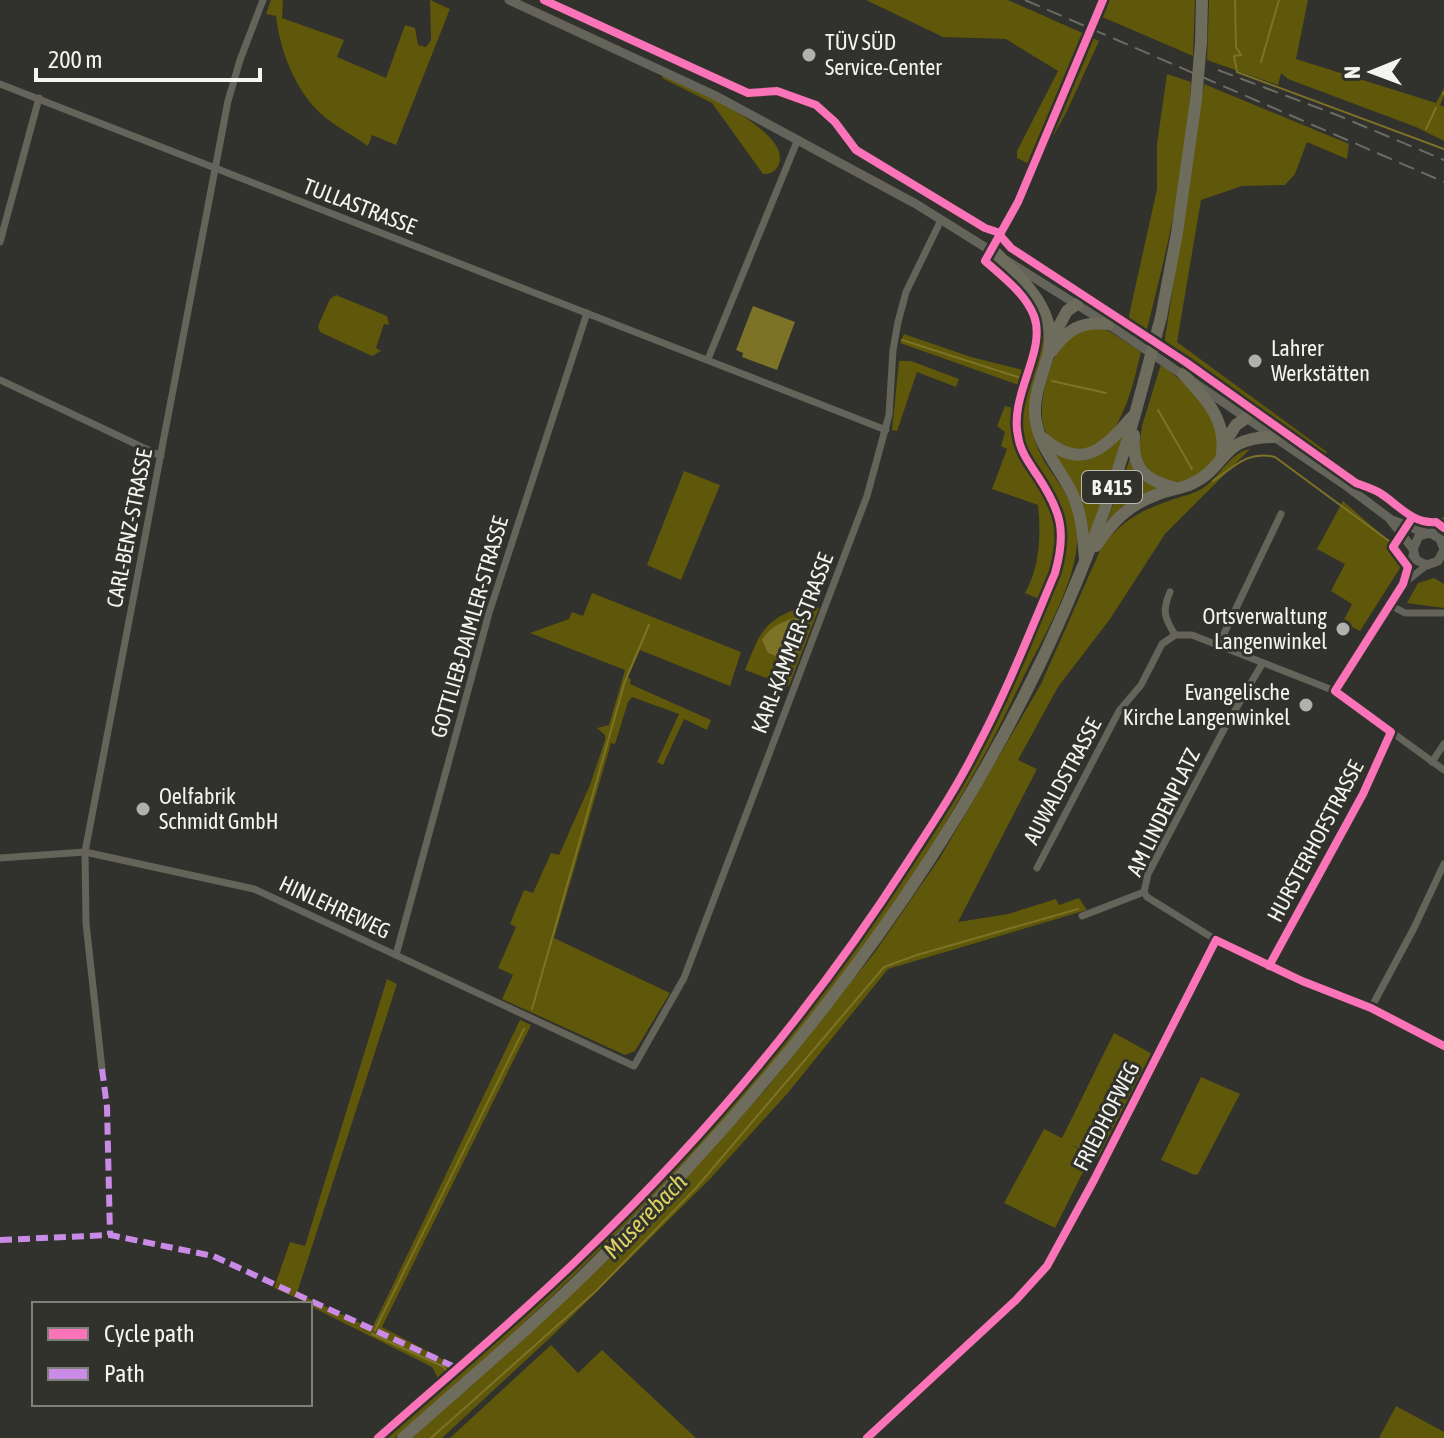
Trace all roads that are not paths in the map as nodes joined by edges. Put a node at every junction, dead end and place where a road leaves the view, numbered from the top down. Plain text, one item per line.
1 (263, 0) edge
2 (509, 0) edge
3 (1202, 0) edge
4 (0, 84) edge
5 (39, 98) junction
6 (798, 139) junction
7 (215, 169) junction
8 (941, 220) junction
9 (0, 242) edge
10 (996, 253) junction
11 (1077, 304) junction
12 (587, 313) junction
13 (1108, 324) junction
14 (1057, 337) junction
15 (708, 359) junction
16 (1183, 374) junction
17 (0, 380) edge
18 (1136, 411) junction
19 (1246, 418) junction
20 (886, 430) junction
21 (1040, 436) junction
22 (1274, 437) junction
23 (1229, 444) junction
24 (161, 456) junction
25 (1175, 488) junction
26 (1281, 514) dead end
27 (1389, 518) junction
28 (1444, 521) edge
29 (1428, 533) junction
30 (1444, 545) edge
31 (1413, 551) junction
32 (1086, 562) junction
33 (1429, 565) junction
34 (1444, 570) edge
35 (1403, 584) junction
36 (1170, 592) dead end
37 (1388, 604) junction
38 (1444, 613) edge
39 (1175, 635) junction
40 (1219, 644) junction
41 (1262, 664) junction
42 (1335, 691) junction
43 (1391, 732) junction
44 (1444, 744) edge
45 (1432, 762) junction
46 (1444, 770) edge
47 (85, 852) junction
48 (0, 858) edge
49 (1444, 864) edge
50 (1037, 868) dead end
51 (1144, 892) junction
52 (1082, 916) dead end
53 (1216, 940) junction
54 (396, 955) junction
55 (1269, 966) junction
56 (1371, 1008) junction
57 (1444, 1046) edge
58 (634, 1066) joint
59 (102, 1069) dead end
60 (1016, 1300) dead end
61 (403, 1438) edge

1 - 7 street, CARL-BENZ-STRASSE
2 - 6 street
3 - 18 main road, B 415, bridge
4 - 5 street, TULLASTRASSE
5 - 7 street, TULLASTRASSE
5 - 9 street
6 - 8 street
6 - 15 street
7 - 12 street, TULLASTRASSE
7 - 24 street, CARL-BENZ-STRASSE
8 - 10 street
8 - 20 street, KARL-KAMMER-STRASSE
10 - 11 street
10 - 14 main road
11 - 13 street
11 - 14 main road
12 - 15 street, TULLASTRASSE
12 - 54 street, GOTTLIEB-DAIMLER-STRASSE
13 - 14 main road
13 - 16 street
14 - 21 main road
15 - 20 street, TULLASTRASSE
16 - 19 street
16 - 23 main road
17 - 24 street
18 - 21 main road
18 - 25 main road
18 - 32 main road, B 415
19 - 22 street
19 - 23 main road
20 - 58 street, KARL-KAMMER-STRASSE
21 - 32 main road
22 - 23 main road
22 - 27 street
23 - 25 main road
24 - 47 street, CARL-BENZ-STRASSE
25 - 32 main road
26 - 40 street
27 - 29 street
27 - 31 street
28 - 29 street
29 - 30 street
29 - 31 street
30 - 33 street
31 - 33 street
31 - 35 street
32 - 61 main road, B 415
33 - 34 street
33 - 35 street
35 - 37 street
36 - 39 street
37 - 38 street
37 - 42 street
39 - 40 street
39 - 50 street, AUWALDSTRASSE
40 - 41 street
41 - 42 street
41 - 51 street, AM LINDENPLATZ
42 - 43 street
43 - 45 street
43 - 55 street, HURSTERHOFSTRASSE
44 - 45 street
45 - 46 street
47 - 48 street, HINLEHREWEG
47 - 54 street, HINLEHREWEG
47 - 59 street, CARL-BENZ-STRASSE
49 - 56 street
51 - 52 street
51 - 53 street
53 - 55 street
53 - 60 street, FRIEDHOFWEG
54 - 58 street, HINLEHREWEG
55 - 56 street
56 - 57 street

